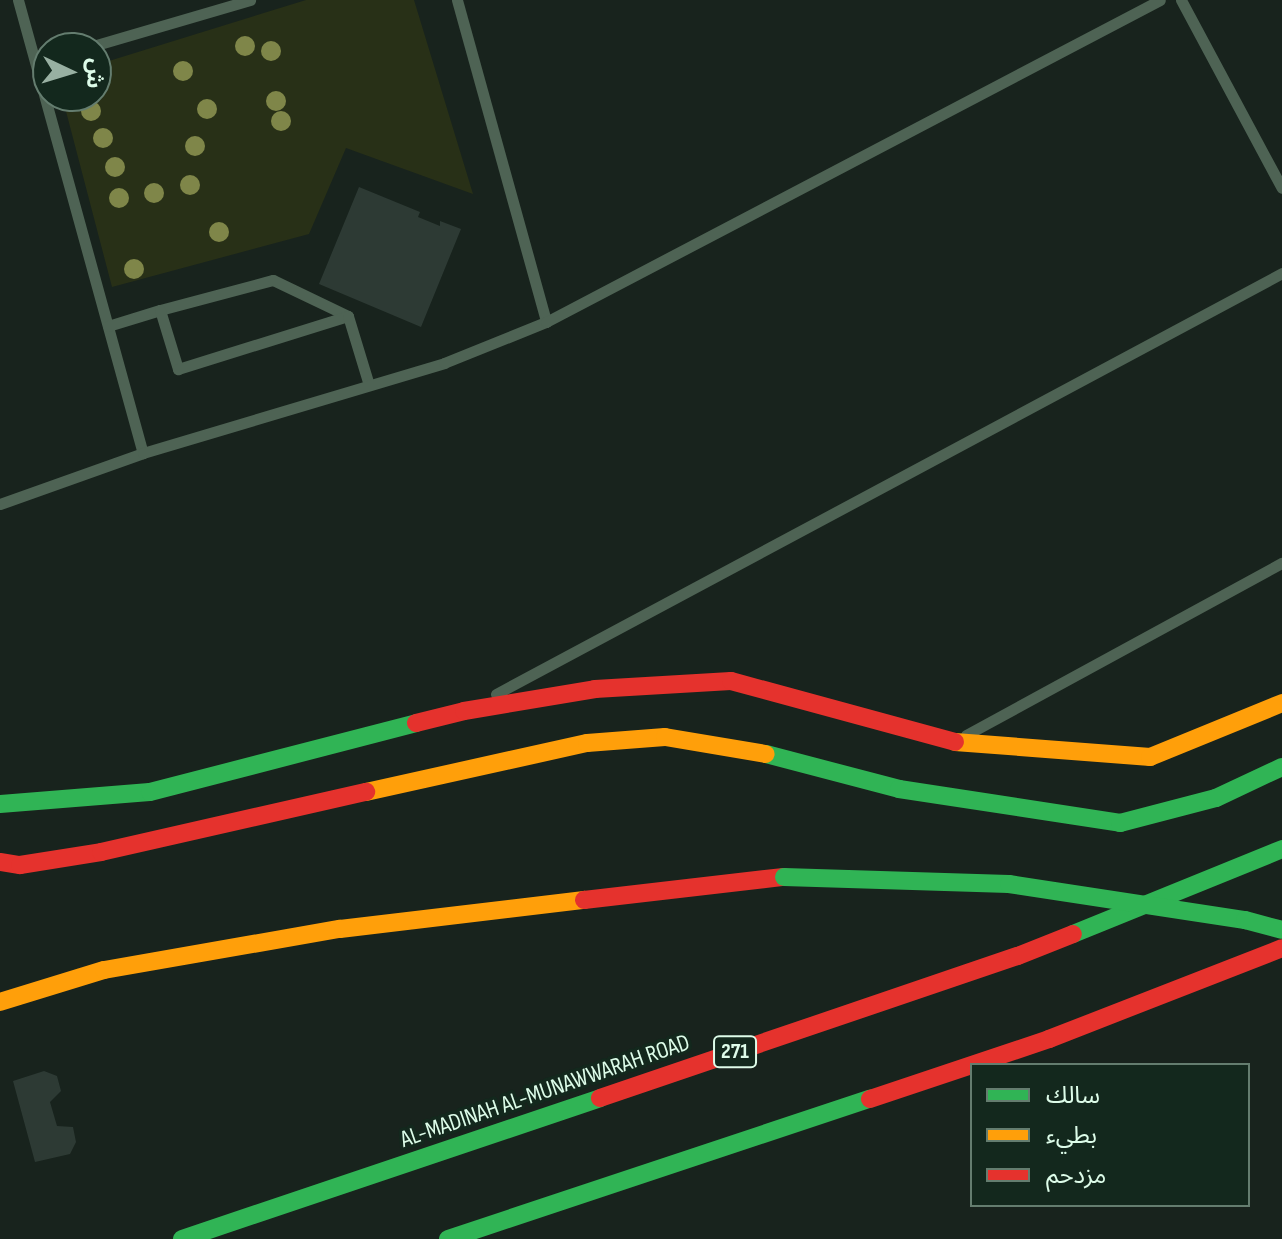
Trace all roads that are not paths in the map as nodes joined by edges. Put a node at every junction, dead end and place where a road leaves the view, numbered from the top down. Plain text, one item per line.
1 (18, 0) edge
2 (250, 0) edge
3 (457, 0) edge
4 (1160, 0) edge
5 (1181, 0) edge
6 (32, 36) edge
7 (112, 40) edge
8 (55, 112) edge
9 (1282, 188) edge
10 (1282, 273) edge
11 (160, 310) junction
12 (348, 316) junction
13 (546, 322) junction
14 (108, 326) junction
15 (369, 385) junction
16 (143, 453) junction
17 (0, 504) edge
18 (1282, 563) edge
19 (1282, 703) edge
20 (464, 711) junction
21 (952, 742) junction
22 (1282, 767) edge
23 (0, 804) edge
24 (1282, 849) edge
25 (0, 862) edge
26 (1282, 930) edge
27 (1282, 948) edge
28 (104, 970) junction
29 (0, 986) edge
30 (0, 1002) edge
31 (977, 1063) edge
32 (970, 1065) edge
33 (182, 1239) edge
34 (448, 1239) edge

1 - 6 lane
2 - 7 lane
3 - 13 lane
4 - 13 lane
5 - 9 lane
8 - 14 lane
10 - 20 lane
11 - 12 lane
11 - 12 lane
11 - 14 lane
12 - 15 lane
13 - 15 lane
14 - 16 lane
15 - 16 lane
16 - 17 lane
18 - 21 lane
19 - 21 main road
20 - 21 main road
20 - 23 main road
22 - 25 main road
24 - 33 main road, AL-MADINAH AL-MUNAWWARAH ROAD / 271
26 - 28 main road, bridge
27 - 31 main road
28 - 29 main road
28 - 30 main road
32 - 34 main road

